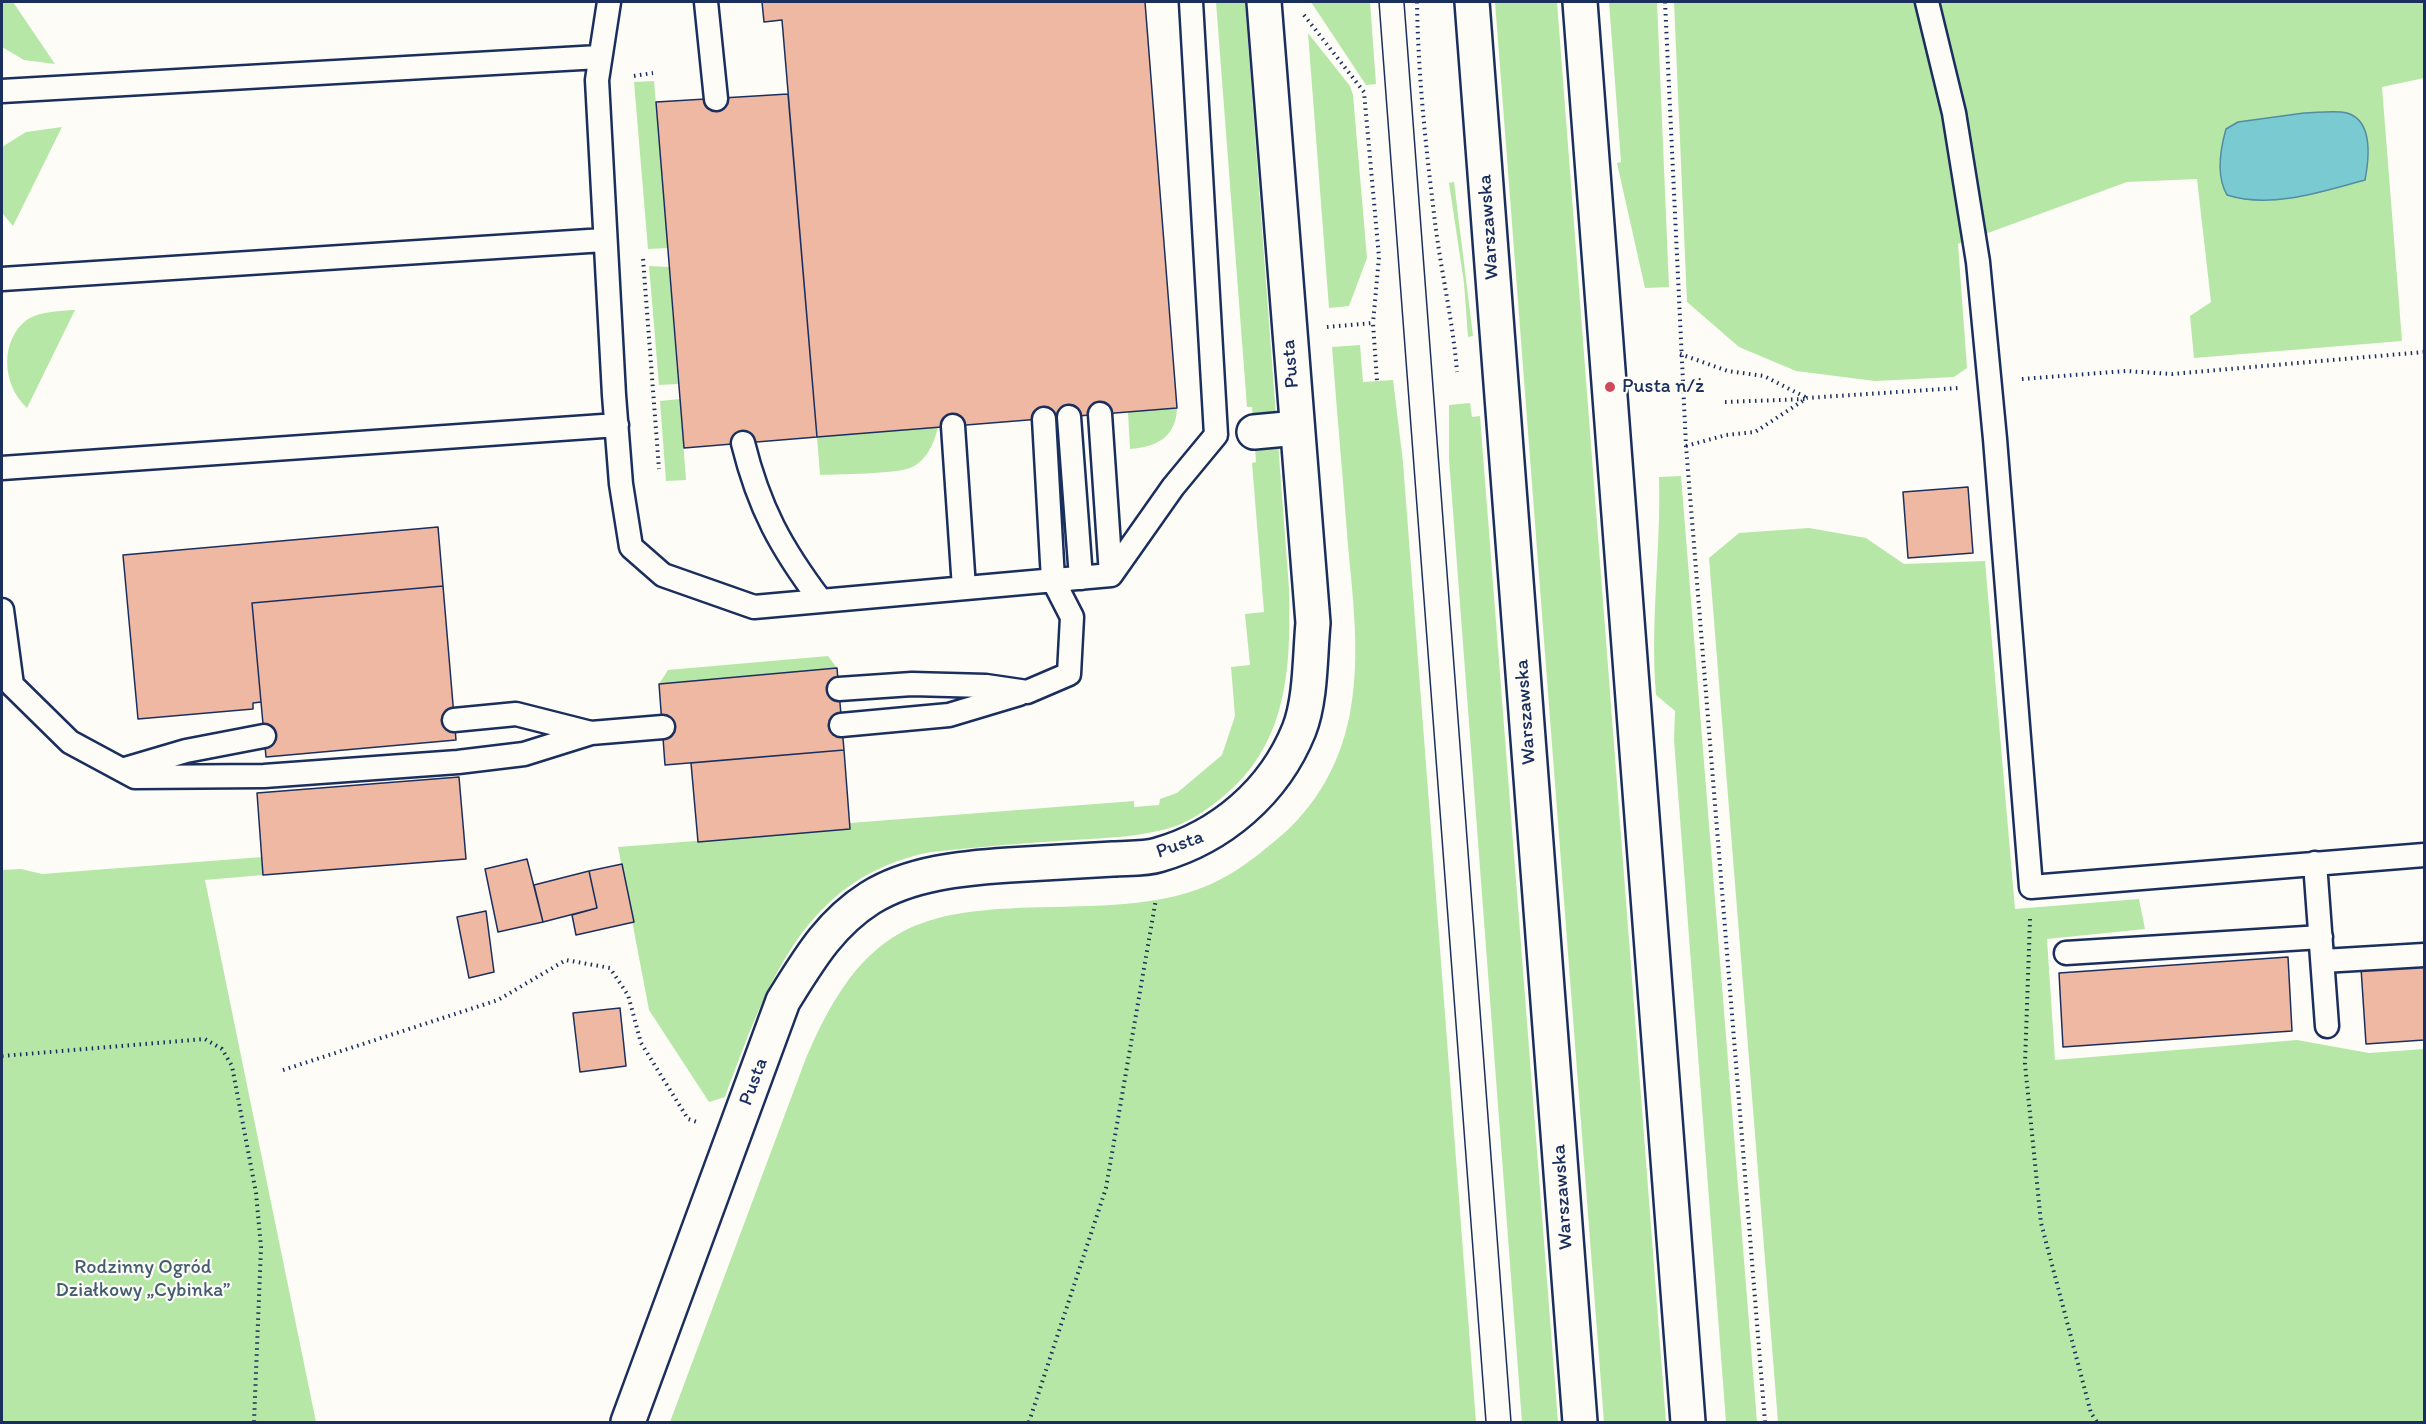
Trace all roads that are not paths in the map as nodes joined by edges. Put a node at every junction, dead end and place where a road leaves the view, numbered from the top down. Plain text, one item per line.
1 (609, 2) edge
2 (706, 2) edge
3 (1191, 2) edge
4 (1264, 2) edge
5 (1472, 2) edge
6 (1580, 2) edge
7 (1927, 2) edge
8 (599, 57) junction
9 (2, 91) edge
10 (716, 99) dead end
11 (604, 240) junction
12 (2, 279) edge
13 (1100, 414) dead end
14 (1070, 417) dead end
15 (1044, 419) dead end
16 (617, 425) junction
17 (953, 426) dead end
18 (1297, 428) junction
19 (1254, 432) joint
20 (1216, 435) junction
21 (743, 443) dead end
22 (2, 468) edge
23 (1112, 575) junction
24 (1081, 578) junction
25 (1053, 580) junction
26 (964, 588) junction
27 (821, 601) junction
28 (2, 610) edge
29 (839, 688) dead end
30 (1027, 692) junction
31 (454, 720) dead end
32 (841, 725) dead end
33 (663, 727) dead end
34 (591, 733) junction
35 (264, 736) dead end
36 (123, 770) junction
37 (2424, 855) edge
38 (2315, 863) junction
39 (2321, 937) junction
40 (2066, 953) dead end
41 (2424, 955) edge
42 (2323, 961) junction
43 (2327, 1026) dead end
44 (628, 1422) edge
45 (1580, 1422) edge
46 (1688, 1422) edge

1 - 8 lane
2 - 10 lane
3 - 20 lane
4 - 18 main road, Pusta
5 - 45 main road, Warszawska
6 - 46 main road
7 - 38 lane
8 - 9 lane
8 - 11 lane
11 - 12 lane
11 - 16 lane
13 - 23 lane
14 - 24 lane
15 - 25 lane
16 - 22 lane
16 - 27 lane
17 - 26 lane
18 - 19 main road
18 - 44 main road, Pusta
19 - 20 lane
20 - 23 lane
21 - 27 lane
23 - 24 lane
24 - 25 lane
25 - 26 lane
25 - 30 lane
26 - 27 lane
28 - 36 lane
29 - 30 lane
30 - 32 lane
31 - 34 lane
33 - 34 lane
34 - 36 lane
35 - 36 lane
37 - 38 lane
38 - 39 lane
39 - 40 lane
39 - 42 lane
41 - 42 lane
42 - 43 lane

